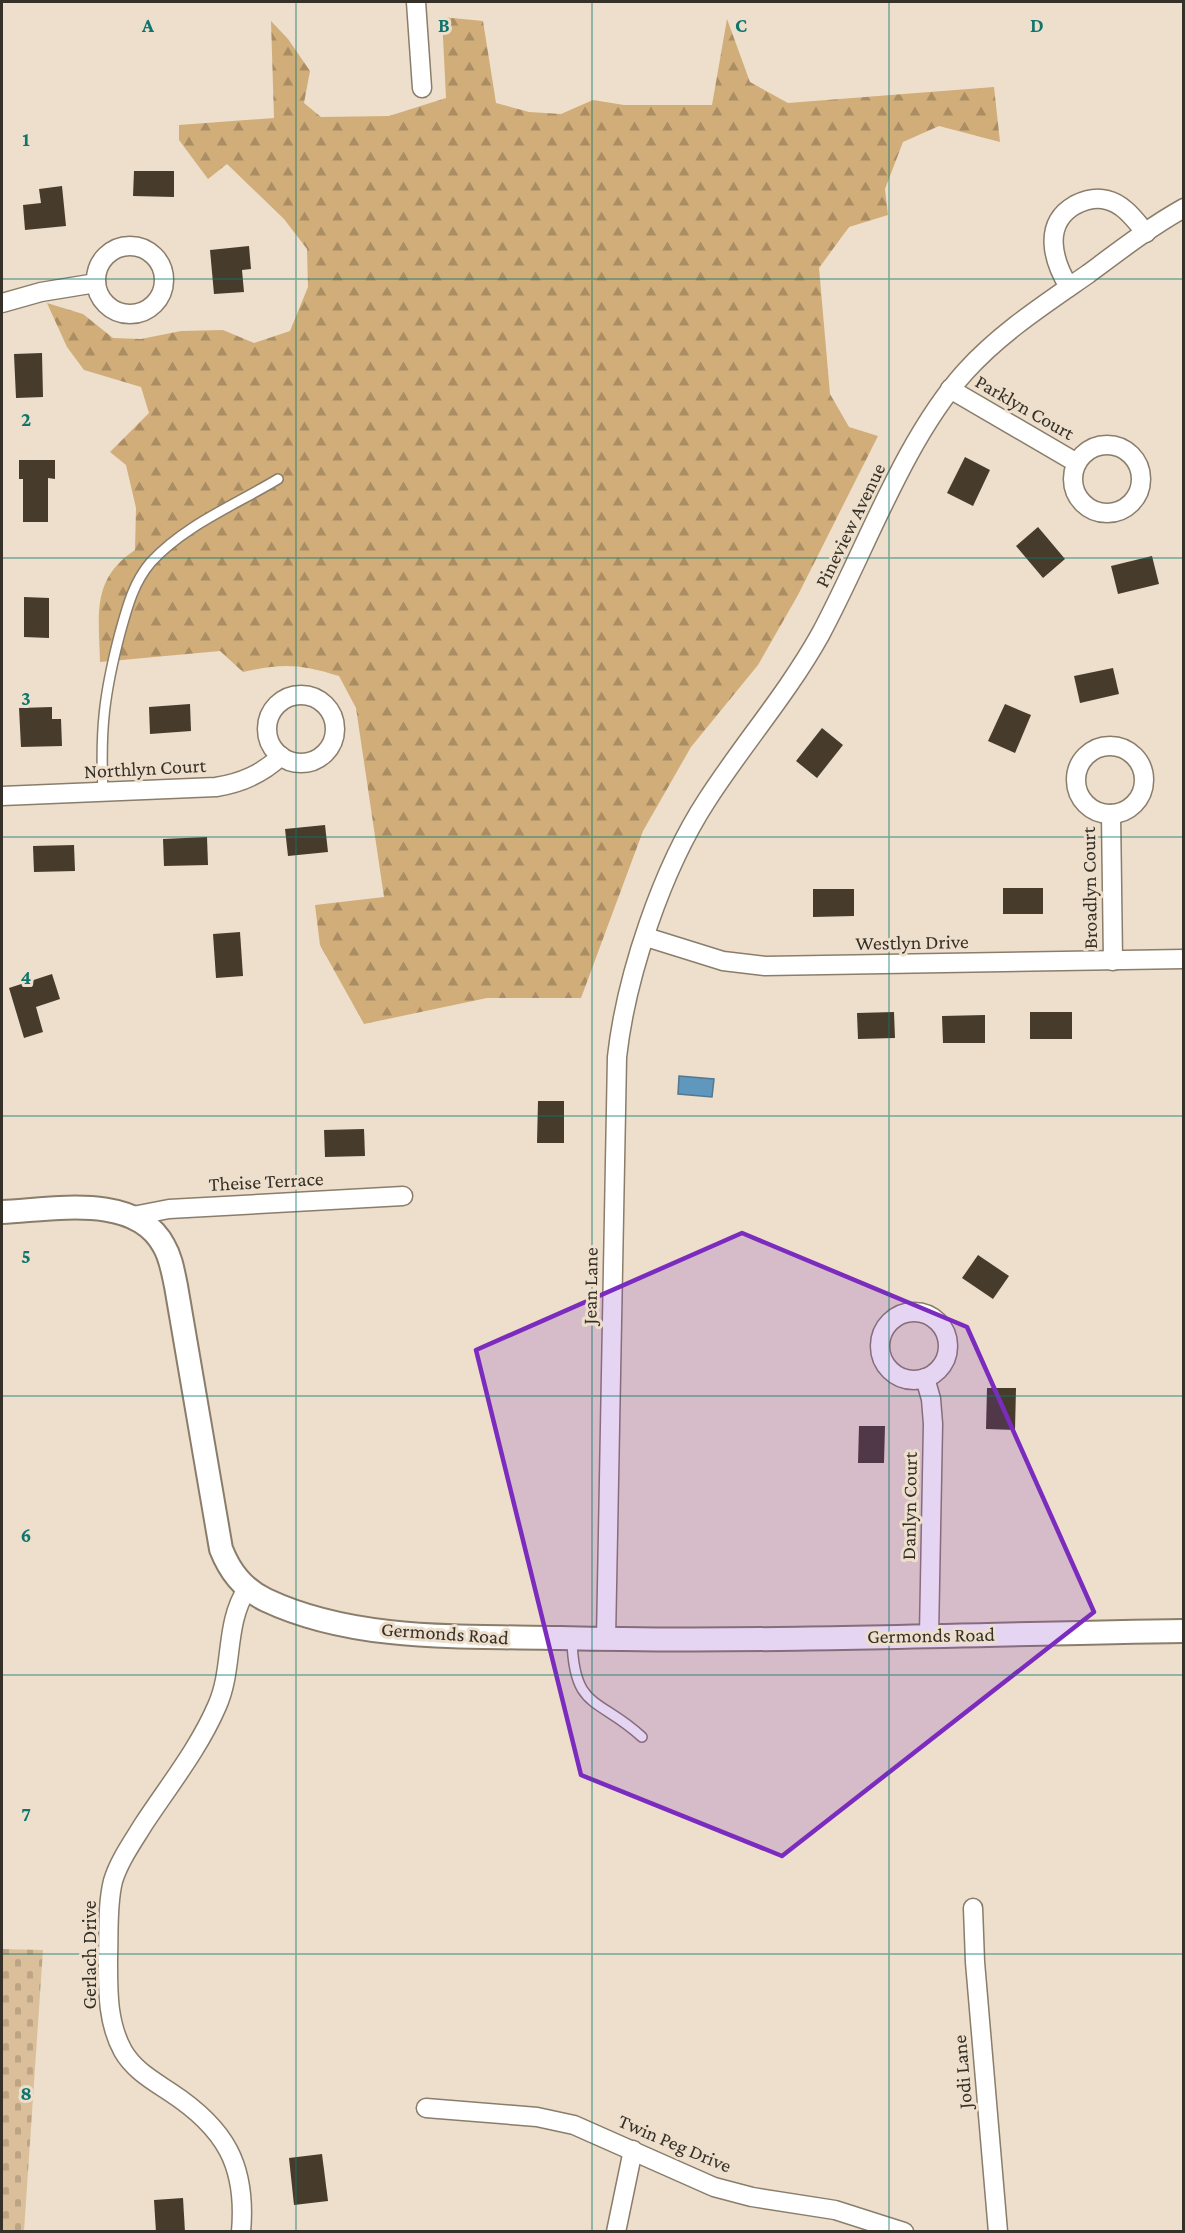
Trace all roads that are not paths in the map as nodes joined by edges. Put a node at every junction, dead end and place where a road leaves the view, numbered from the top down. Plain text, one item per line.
1 (416, 2) edge
2 (422, 88) dead end
3 (1184, 208) edge
4 (1146, 233) junction
5 (96, 284) dead end
6 (1070, 287) junction
7 (2, 303) edge
8 (950, 389) junction
9 (1077, 463) dead end
10 (278, 479) dead end
11 (281, 756) dead end
12 (103, 792) junction
13 (2, 796) edge
14 (1111, 814) dead end
15 (646, 938) junction
16 (1184, 959) edge
17 (1113, 961) junction
18 (403, 1196) dead end
19 (2, 1212) edge
20 (133, 1216) junction
21 (925, 1378) dead end
22 (247, 1589) junction
23 (1184, 1631) edge
24 (929, 1635) junction
25 (572, 1639) junction
26 (606, 1639) junction
27 (642, 1737) dead end
28 (973, 1908) dead end
29 (426, 2108) dead end
30 (633, 2151) junction
31 (241, 2232) edge
32 (616, 2232) edge
33 (904, 2232) edge
34 (998, 2232) edge

1 - 2 street
3 - 4 street, Pineview Avenue
4 - 6 street, Pineview Avenue
4 - 6 street
5 - 7 street
6 - 8 street, Pineview Avenue
8 - 9 street, Parklyn Court
8 - 15 street, Pineview Avenue
10 - 12 lane
11 - 12 street, Northlyn Court
12 - 13 street, Northlyn Court
14 - 17 street, Broadlyn Court
15 - 17 street, Westlyn Drive
15 - 26 street, Jean Lane
16 - 17 street, Westlyn Drive
18 - 20 street, Theise Terrace
19 - 20 street, Germonds Road
20 - 22 street, Germonds Road
21 - 24 street, Danlyn Court
22 - 25 street, Germonds Road
22 - 31 street, Gerlach Drive
23 - 24 street, Germonds Road
24 - 26 street, Germonds Road
25 - 26 street, Germonds Road
25 - 27 lane
28 - 34 street, Jodi Lane
29 - 30 street, Twin Peg Drive
30 - 32 street
30 - 33 street, Twin Peg Drive

